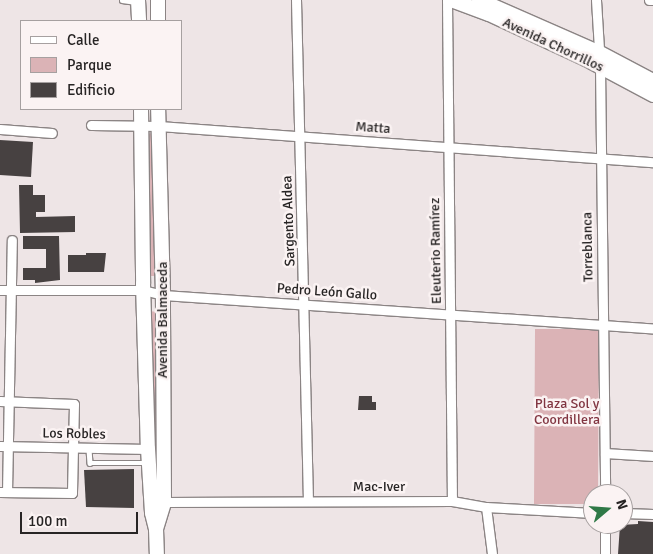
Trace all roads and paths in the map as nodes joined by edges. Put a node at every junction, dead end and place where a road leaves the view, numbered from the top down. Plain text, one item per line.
1 (122, 0) edge
2 (296, 0) edge
3 (447, 0) edge
4 (451, 0) edge
5 (479, 0) edge
6 (596, 0) edge
7 (649, 0) edge
8 (653, 0) edge
9 (138, 1) edge
10 (159, 1) edge
11 (138, 20) edge
12 (158, 20) edge
13 (598, 52) junction
14 (600, 66) junction
15 (653, 81) edge
16 (653, 95) edge
17 (141, 110) edge
18 (158, 110) edge
19 (91, 125) dead end
20 (141, 126) junction
21 (158, 126) junction
22 (0, 129) edge
23 (52, 133) dead end
24 (300, 136) junction
25 (448, 147) junction
26 (600, 158) junction
27 (653, 162) edge
28 (12, 240) dead end
29 (0, 290) edge
30 (11, 290) junction
31 (143, 290) junction
32 (163, 295) junction
33 (305, 304) junction
34 (450, 314) junction
35 (603, 325) junction
36 (653, 328) edge
37 (0, 350) edge
38 (10, 350) junction
39 (4, 401) edge
40 (4, 446) edge
41 (73, 449) junction
42 (89, 449) junction
43 (605, 453) junction
44 (149, 456) junction
45 (653, 456) edge
46 (605, 484) edge
47 (4, 492) edge
48 (308, 501) junction
49 (452, 501) junction
50 (164, 502) junction
51 (486, 507) junction
52 (583, 512) edge
53 (633, 513) edge
54 (653, 514) edge
55 (155, 524) junction
56 (605, 534) edge
57 (147, 554) edge
58 (157, 554) edge
59 (492, 554) edge
60 (605, 554) edge

1 - 9 lane
2 - 24 street, Sargento Aldea
3 - 25 street, Eleuterio Ramírez
4 - 14 main road, Avenida Chorrillos
5 - 13 main road, Avenida Chorrillos
6 - 13 street, Torreblanca
7 - 8 street
9 - 10 main road
9 - 11 main road
10 - 12 main road
13 - 14 street, Torreblanca
13 - 15 main road, Avenida Chorrillos
14 - 16 main road, Avenida Chorrillos
14 - 26 street, Torreblanca
17 - 20 main road, Avenida Balmaceda
18 - 21 main road, Avenida Balmaceda
19 - 20 street, Matta
20 - 21 street, Matta
20 - 31 main road, Avenida Balmaceda
21 - 24 street, Matta
21 - 32 main road, Avenida Balmaceda
22 - 23 street
24 - 25 street, Matta
24 - 33 street, Sargento Aldea
25 - 26 street, Matta
25 - 34 street, Eleuterio Ramírez
26 - 27 street, Matta
26 - 35 street, Torreblanca
28 - 30 street
29 - 30 street, Pedro León Gallo
30 - 31 street, Pedro León Gallo
30 - 38 street
31 - 32 street, Pedro León Gallo
31 - 44 main road, Avenida Balmaceda
32 - 33 street, Pedro León Gallo
32 - 50 main road, Avenida Balmaceda
33 - 34 street, Pedro León Gallo
33 - 48 street, Sargento Aldea
34 - 35 street, Pedro León Gallo
34 - 49 street, Eleuterio Ramírez
35 - 36 street, Pedro León Gallo
35 - 43 street, Torreblanca
37 - 38 street
38 - 39 street
39 - 40 street
39 - 41 street
40 - 41 street, Los Robles
40 - 47 street
41 - 42 street, Los Robles
41 - 47 street
42 - 44 street, Los Robles
42 - 44 lane
43 - 45 street
43 - 46 street, Torreblanca
44 - 55 main road, Avenida Balmaceda
48 - 49 street, Mac-Iver
48 - 50 street, Mac-Iver
49 - 51 street, Mac-Iver
50 - 55 main road, Avenida Balmaceda
51 - 52 street, Mac-Iver
51 - 59 street
53 - 54 street
55 - 57 main road
55 - 58 main road, Avenida Balmaceda
56 - 60 street

